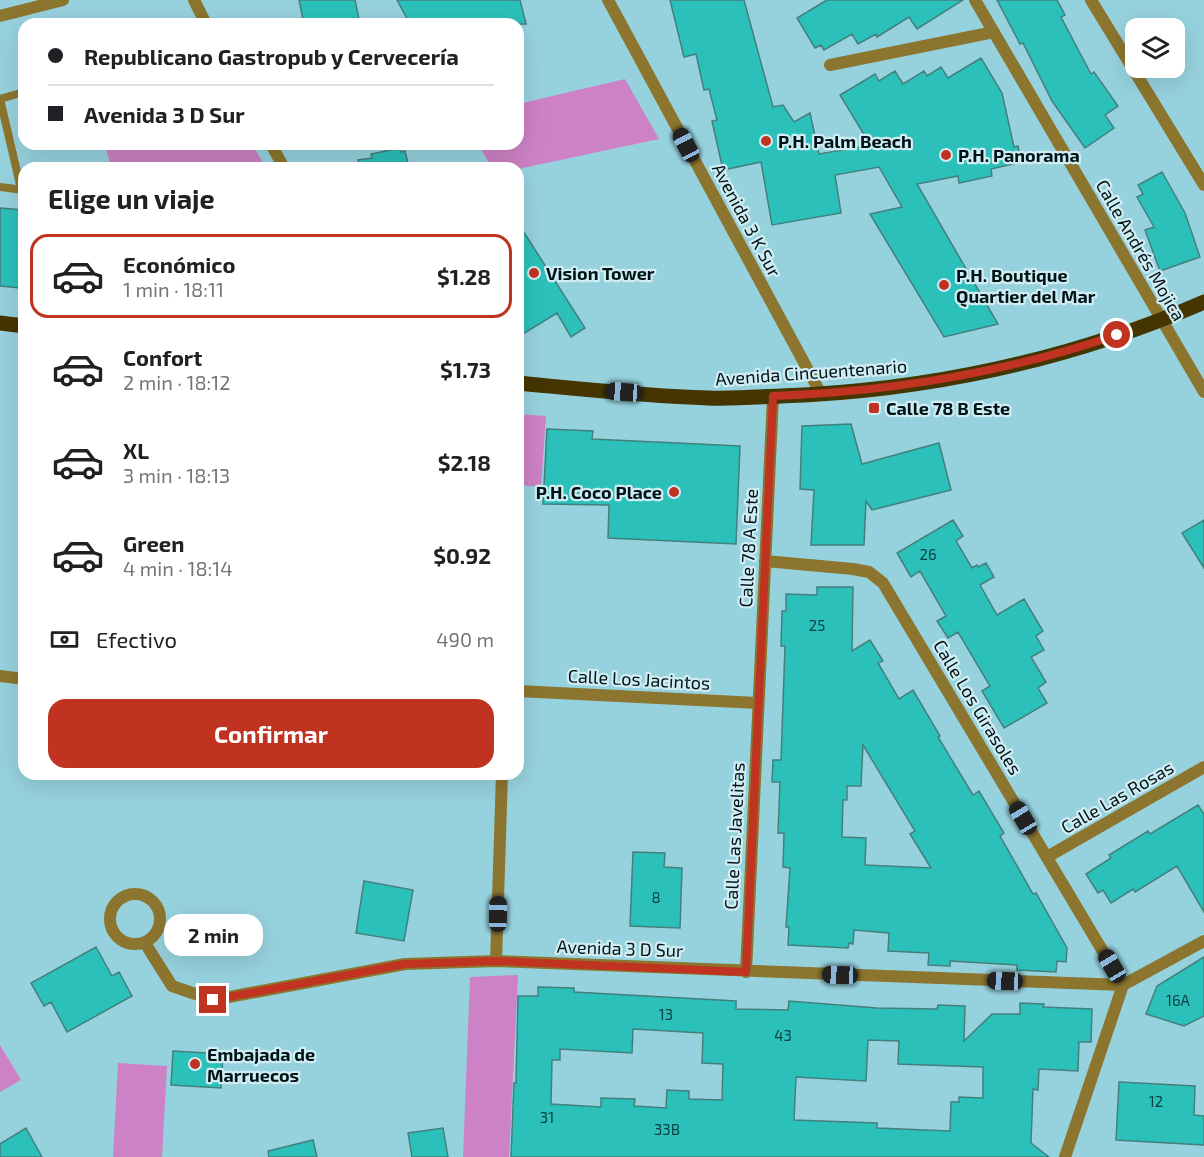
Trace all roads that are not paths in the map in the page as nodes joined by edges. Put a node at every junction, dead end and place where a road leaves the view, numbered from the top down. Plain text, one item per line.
1 (8, 0) edge
2 (63, 0) edge
3 (194, 0) edge
4 (608, 0) edge
5 (975, 0) edge
6 (1091, 0) edge
7 (6, 15) edge
8 (203, 18) edge
9 (994, 32) junction
10 (830, 65) dead end
11 (18, 94) edge
12 (0, 99) edge
13 (18, 169) edge
14 (1204, 185) edge
15 (0, 186) edge
16 (18, 188) edge
17 (1204, 302) edge
18 (1161, 321) junction
19 (0, 323) edge
20 (18, 325) edge
21 (524, 383) edge
22 (1204, 392) edge
23 (821, 394) junction
24 (773, 396) junction
25 (765, 561) junction
26 (0, 676) edge
27 (18, 678) edge
28 (524, 691) edge
29 (759, 703) junction
30 (1204, 767) edge
31 (502, 780) edge
32 (1047, 857) junction
33 (1204, 941) edge
34 (145, 943) junction
35 (496, 961) junction
36 (746, 972) junction
37 (1123, 985) junction
38 (1065, 1157) edge

1 - 7 street
2 - 7 street
3 - 8 street
4 - 23 street, Avenida 3 K Sur
5 - 9 street, Calle Andrés Mojica
6 - 14 street
9 - 10 street
9 - 18 street, Calle Andrés Mojica
11 - 12 lane
12 - 13 lane
15 - 16 lane
17 - 18 main road, Avenida Cincuentenario
18 - 22 street, Calle Andrés Mojica
18 - 23 main road, Avenida Cincuentenario
19 - 20 main road
21 - 24 main road, Avenida Cincuentenario
23 - 24 main road, Avenida Cincuentenario
24 - 25 street, Calle 78 A Este
25 - 29 street, Calle 78 A Este
25 - 32 street, Calle Los Girasoles
26 - 27 street
28 - 29 street, Calle Los Jacintos
29 - 36 street, Calle Las Javelitas
30 - 32 street, Calle Las Rosas
31 - 35 street
32 - 37 street, Calle Los Girasoles
33 - 37 street
34 - 34 street
34 - 35 street, Avenida 3 D Sur
35 - 36 street, Avenida 3 D Sur
36 - 37 street, Avenida 3 D Sur
37 - 38 street

